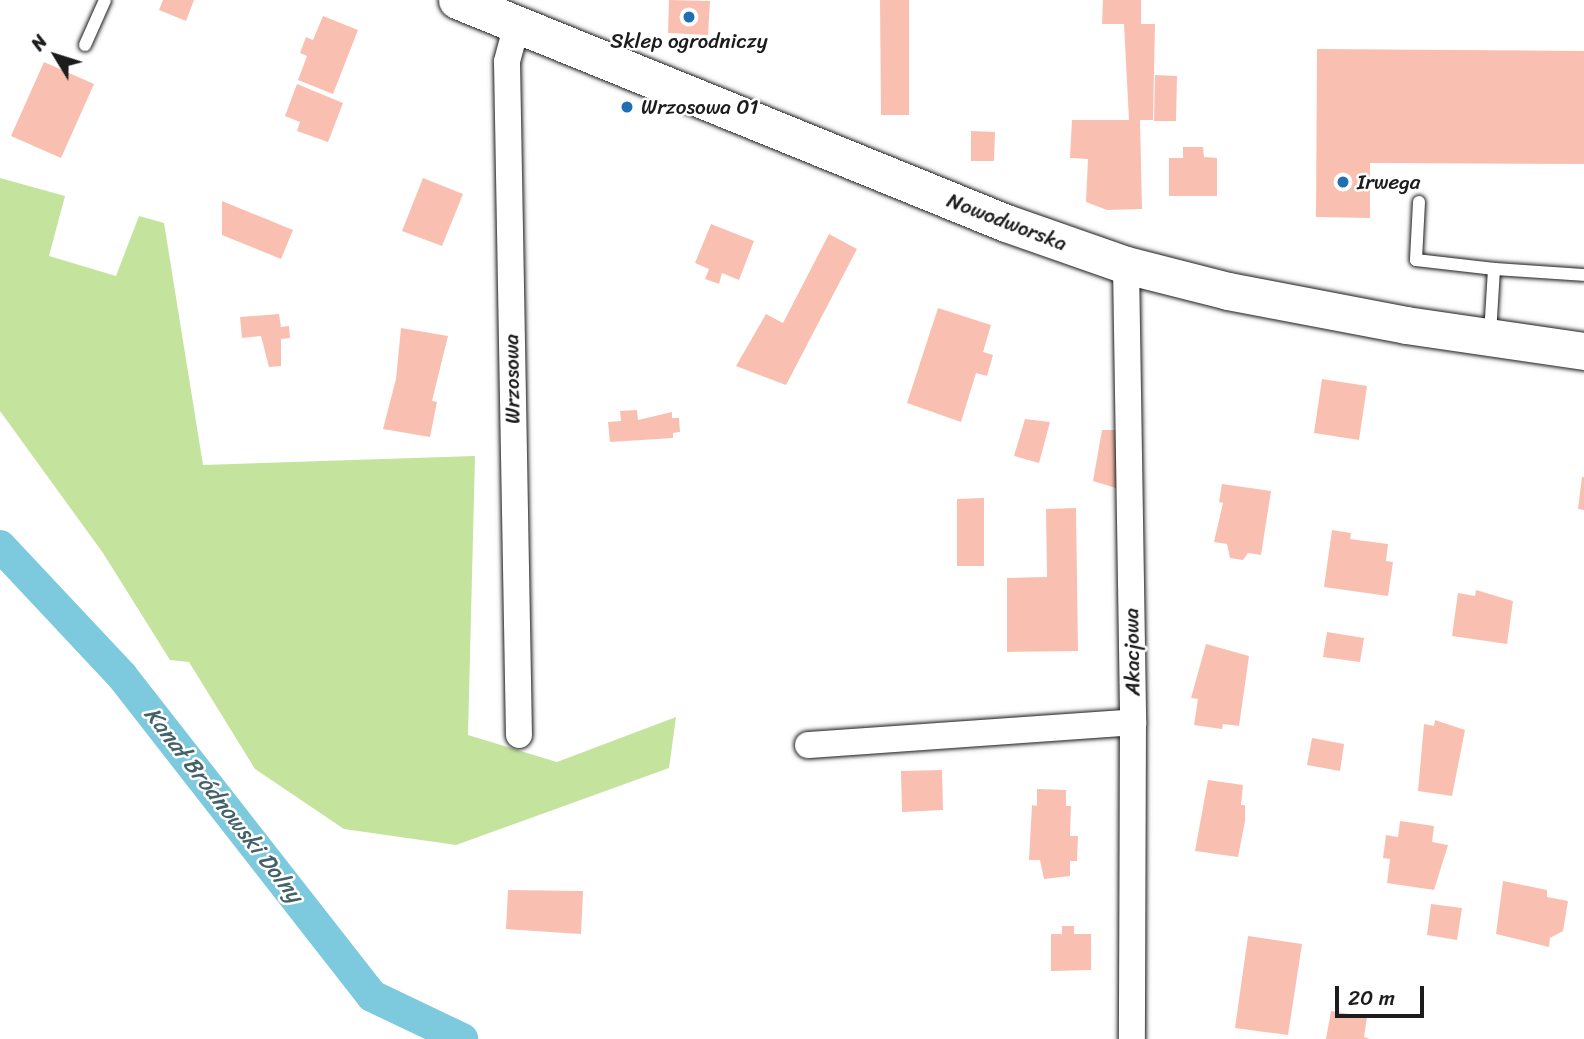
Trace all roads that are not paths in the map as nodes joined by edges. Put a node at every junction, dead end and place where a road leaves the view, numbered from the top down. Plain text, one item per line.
1 (105, 0) edge
2 (457, 0) edge
3 (517, 24) junction
4 (85, 45) dead end
5 (1419, 202) dead end
6 (1126, 265) junction
7 (1494, 269) junction
8 (1584, 275) edge
9 (1490, 338) junction
10 (1584, 351) edge
11 (1133, 722) junction
12 (519, 735) dead end
13 (808, 745) dead end
14 (1132, 1039) edge

1 - 4 lane
2 - 3 main road, Nowodworska
3 - 6 main road, Nowodworska
3 - 12 street, Wrzosowa
5 - 7 lane
6 - 9 main road, Nowodworska
6 - 11 street, Akacjowa
7 - 8 lane
7 - 9 lane
9 - 10 main road, Nowodworska
11 - 13 street
11 - 14 street, Akacjowa

